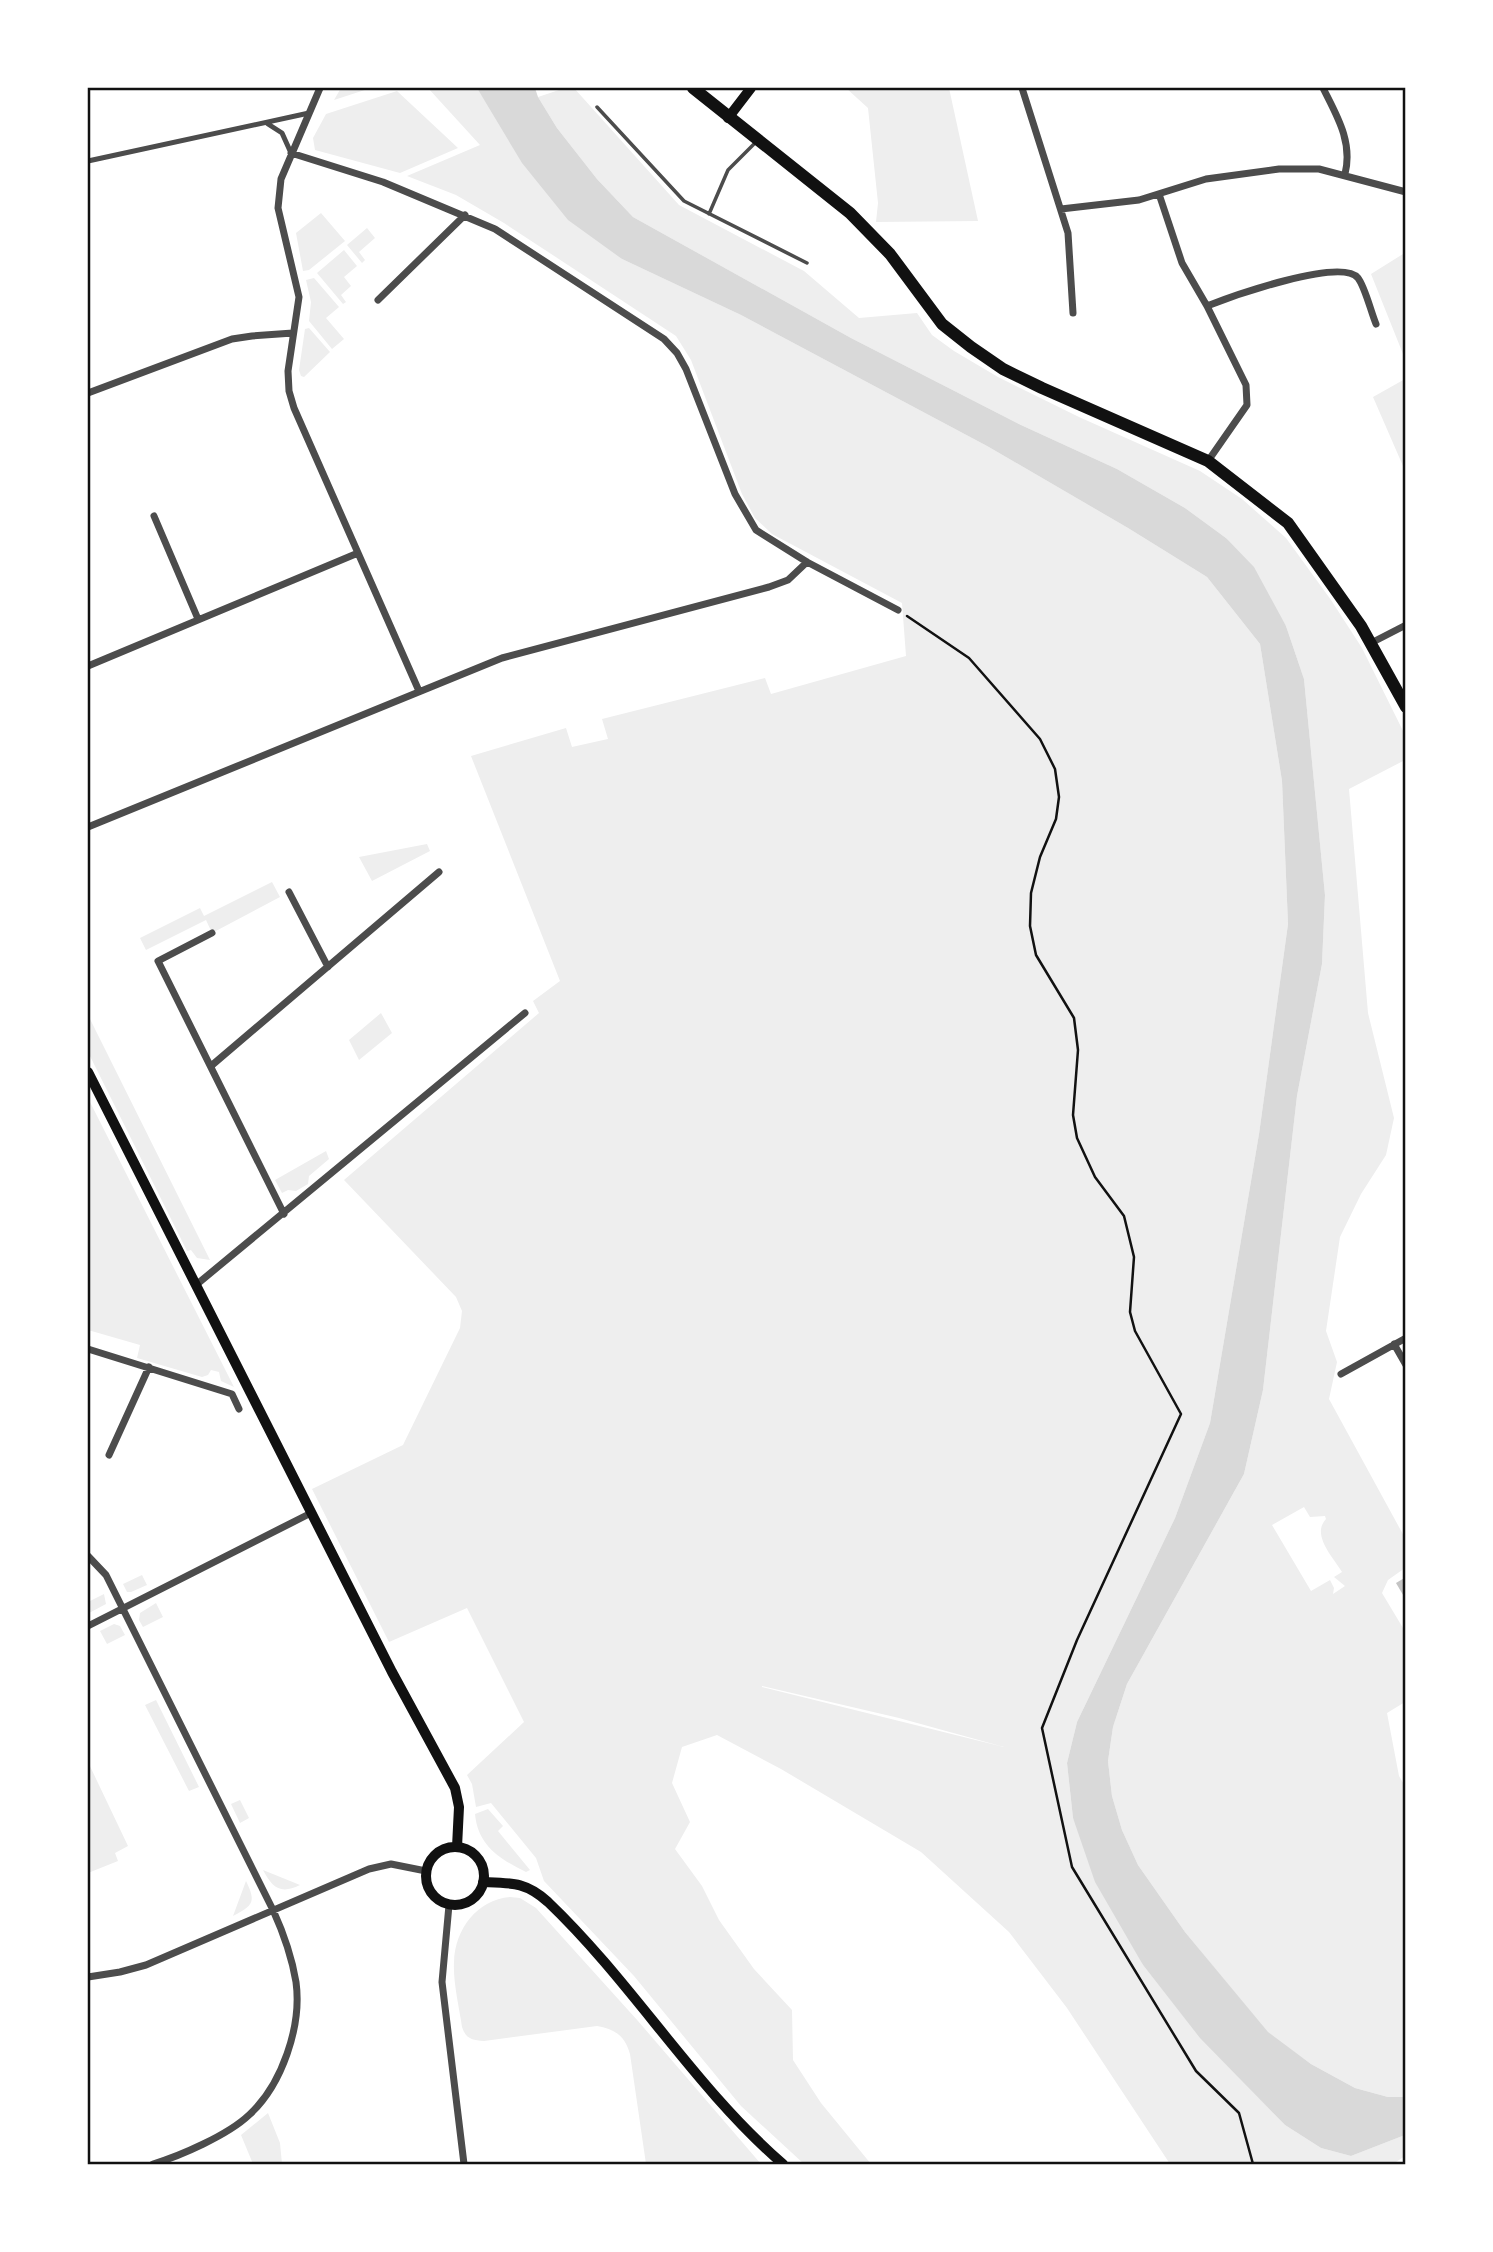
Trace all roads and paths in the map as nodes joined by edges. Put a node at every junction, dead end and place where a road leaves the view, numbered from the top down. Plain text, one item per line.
1 (320, 88) edge
2 (693, 88) edge
3 (751, 88) edge
4 (1022, 88) edge
5 (1324, 88) edge
6 (597, 107) dead end
7 (309, 113) junction
8 (728, 118) junction
9 (267, 124) junction
10 (758, 141) junction
11 (291, 153) junction
12 (88, 161) edge
13 (1345, 174) junction
14 (1405, 192) edge
15 (1159, 194) junction
16 (1061, 209) junction
17 (709, 214) junction
18 (465, 215) junction
19 (807, 263) dead end
20 (378, 300) dead end
21 (1207, 306) junction
22 (1073, 313) dead end
23 (1376, 324) dead end
24 (293, 333) junction
25 (88, 393) edge
26 (1208, 461) junction
27 (154, 516) dead end
28 (358, 553) junction
29 (807, 562) junction
30 (898, 610) joint
31 (198, 619) junction
32 (1405, 625) edge
33 (1371, 643) junction
34 (88, 666) edge
35 (419, 691) junction
36 (1405, 707) edge
37 (88, 827) edge
38 (439, 872) dead end
39 (289, 892) dead end
40 (212, 933) dead end
41 (328, 967) junction
42 (525, 1013) dead end
43 (211, 1066) junction
44 (88, 1072) edge
45 (284, 1214) junction
46 (196, 1285) junction
47 (1405, 1338) edge
48 (1394, 1344) junction
49 (88, 1349) edge
50 (1405, 1365) edge
51 (149, 1367) junction
52 (1341, 1374) dead end
53 (239, 1409) dead end
54 (109, 1455) dead end
55 (310, 1513) junction
56 (88, 1556) edge
57 (122, 1608) junction
58 (88, 1626) edge
59 (457, 1847) junction
60 (426, 1871) junction
61 (483, 1882) junction
62 (449, 1905) junction
63 (272, 1910) junction
64 (88, 1977) edge
65 (153, 2165) edge
66 (464, 2165) edge
67 (783, 2165) edge
68 (1253, 2165) edge

1 - 7 street
2 - 8 main road
3 - 8 main road
4 - 16 street
5 - 13 street
6 - 17 lane
7 - 9 street
7 - 11 street
8 - 10 main road
9 - 11 street
9 - 12 street
10 - 17 lane
10 - 26 main road
11 - 18 street
11 - 24 street
13 - 14 street
13 - 15 street
15 - 16 street
15 - 21 street
16 - 22 street
17 - 19 lane
18 - 20 street
18 - 29 street
21 - 23 street
21 - 26 street
24 - 25 street
24 - 28 street
26 - 33 main road
27 - 31 street
28 - 31 street
28 - 35 street
29 - 30 street
29 - 35 street
30 - 68 path
31 - 34 street
32 - 33 street
33 - 36 main road
35 - 37 street
38 - 41 street
39 - 41 street
40 - 43 street
41 - 43 street
42 - 45 street
43 - 45 street
44 - 46 main road
45 - 46 street
46 - 55 main road
47 - 48 street
48 - 50 street
48 - 52 street
49 - 51 street
51 - 53 street
51 - 54 street
55 - 57 street
55 - 59 main road
56 - 57 street
57 - 58 street
57 - 63 street
59 - 60 main road
59 - 61 main road
60 - 62 main road
60 - 63 street
61 - 62 main road
61 - 67 main road
62 - 66 street
63 - 64 street
63 - 65 street

